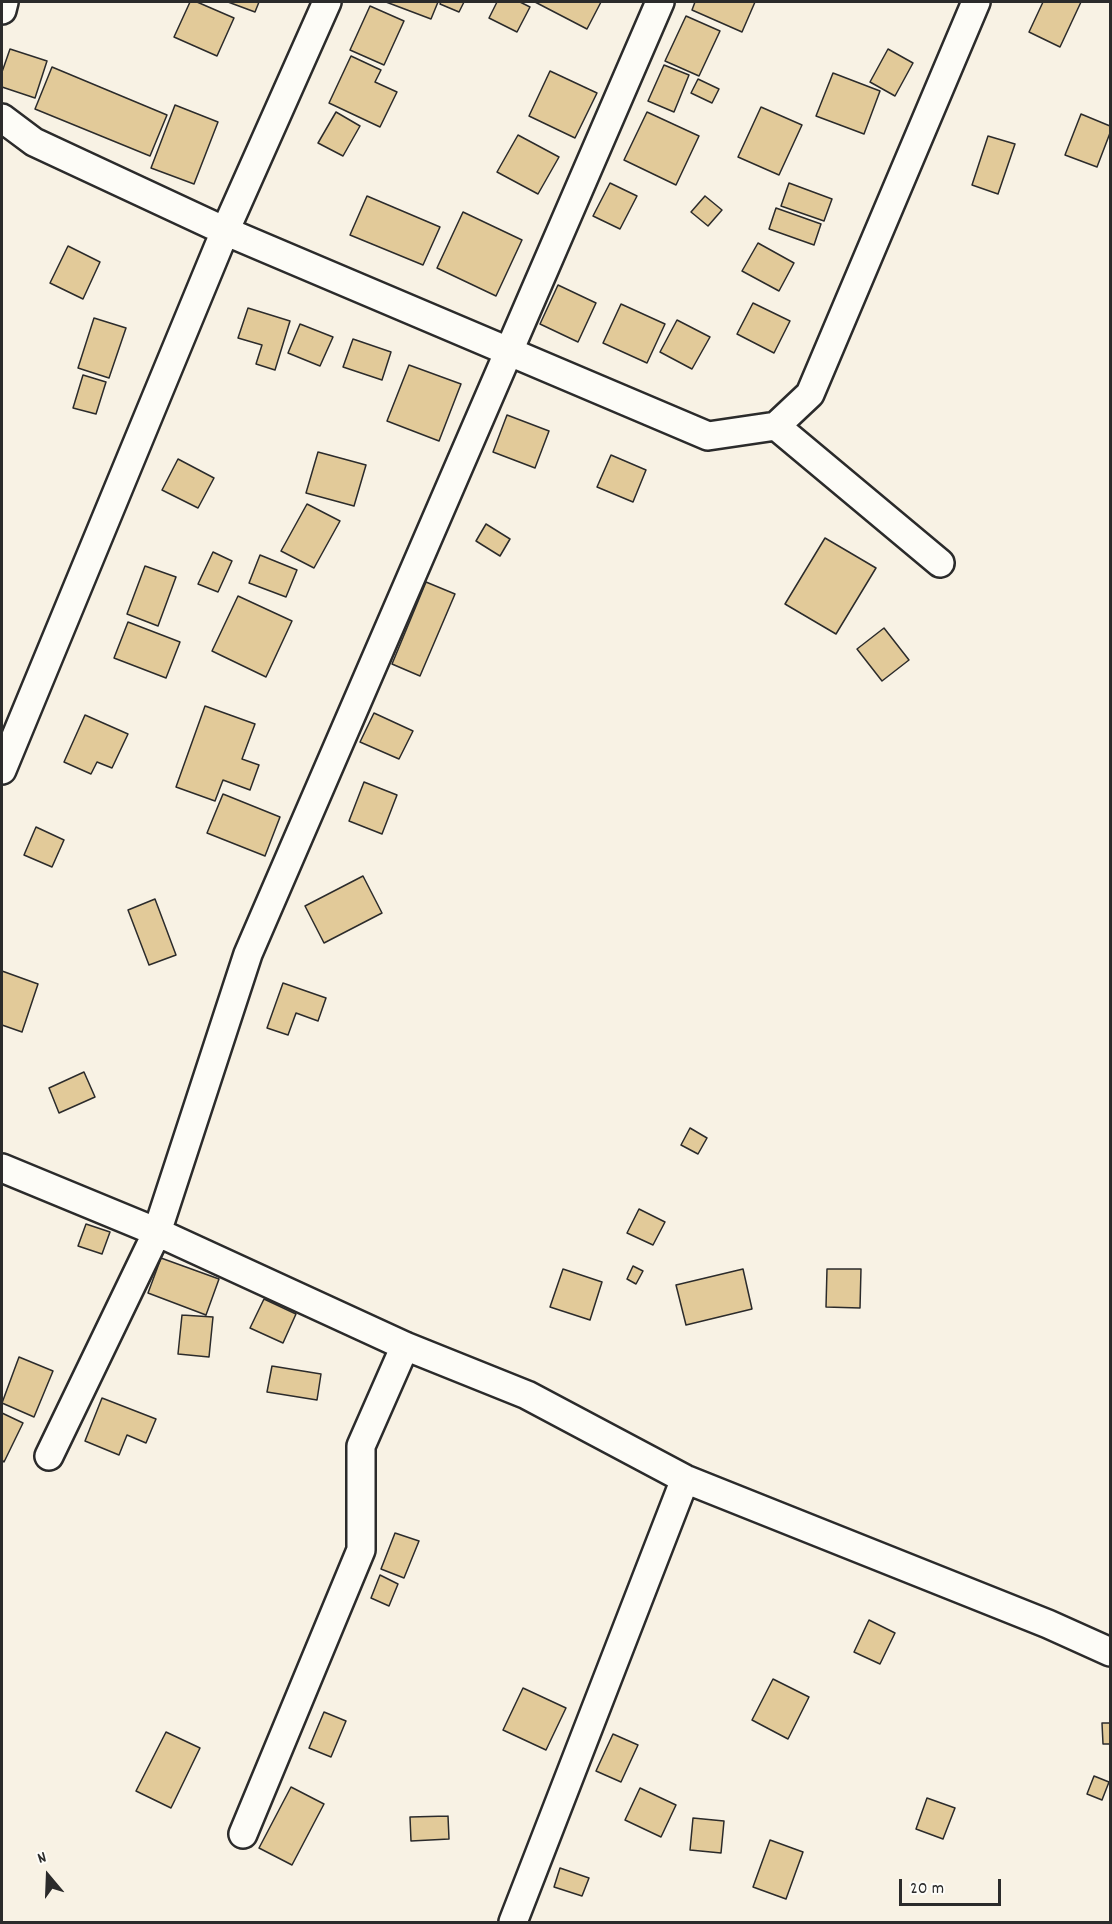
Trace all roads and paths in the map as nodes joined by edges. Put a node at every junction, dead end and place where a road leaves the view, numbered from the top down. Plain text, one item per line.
1 (4, 2) edge
2 (327, 2) edge
3 (660, 2) edge
4 (976, 2) edge
5 (2, 10) edge
6 (2, 118) edge
7 (225, 231) junction
8 (508, 351) junction
9 (776, 426) junction
10 (940, 563) dead end
11 (2, 770) edge
12 (2, 1168) edge
13 (157, 1232) junction
14 (405, 1346) junction
15 (49, 1456) dead end
16 (685, 1479) junction
17 (1110, 1652) edge
18 (243, 1834) dead end
19 (513, 1923) edge

1 - 5 street
2 - 7 street
3 - 8 street
4 - 9 street
6 - 7 street
7 - 8 street
7 - 11 street
8 - 9 street
8 - 13 street
9 - 10 street
12 - 13 street
13 - 14 street
13 - 15 street
14 - 16 street
14 - 18 street
16 - 17 street
16 - 19 street

